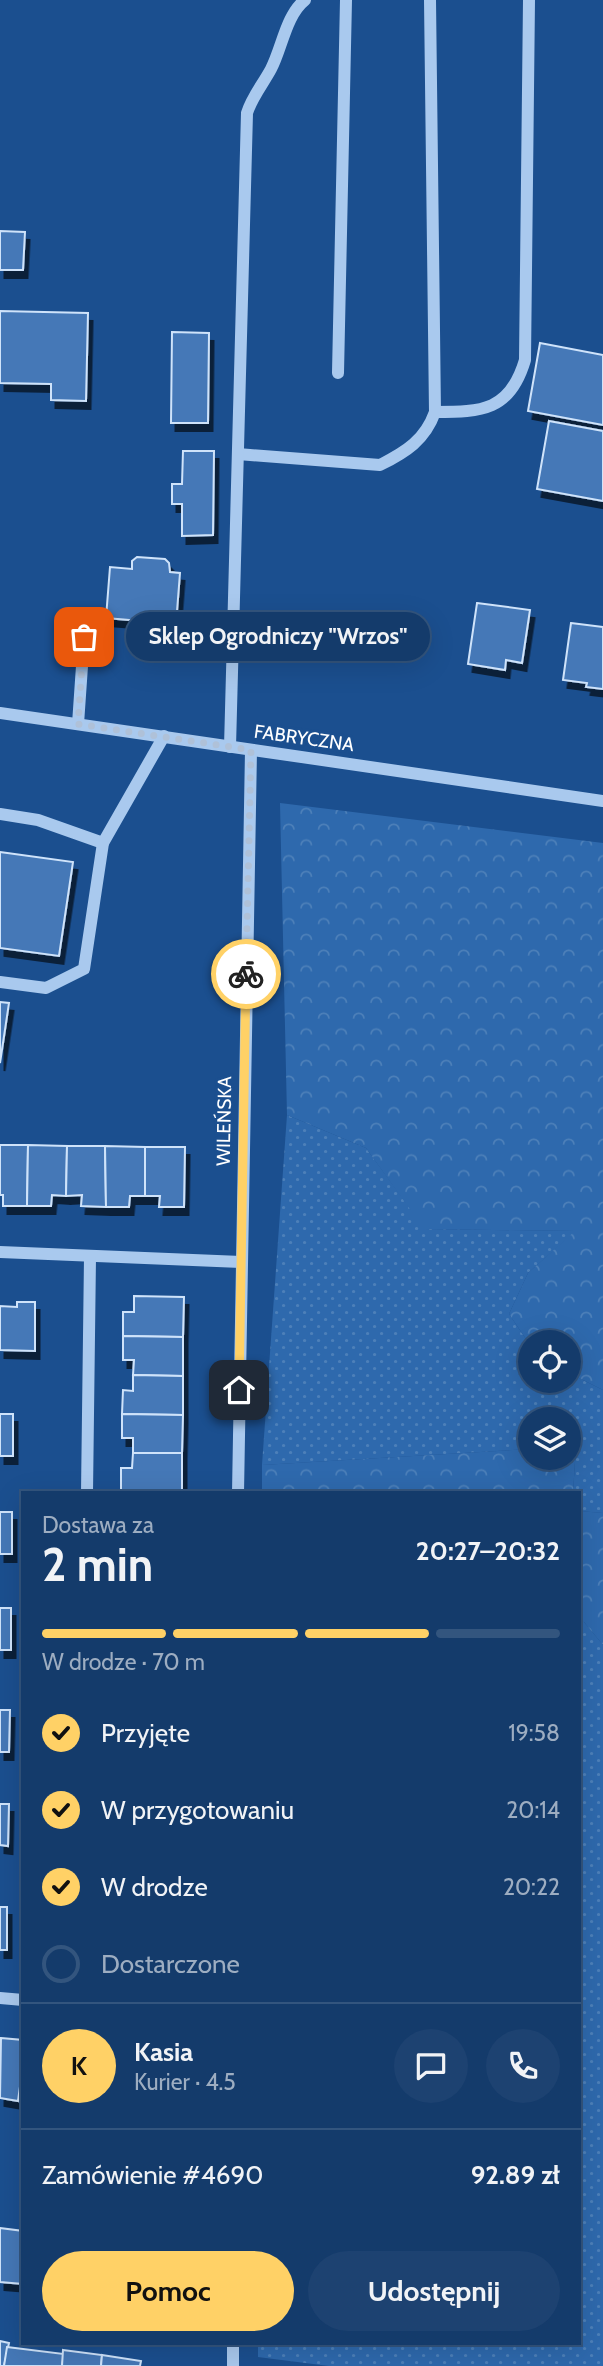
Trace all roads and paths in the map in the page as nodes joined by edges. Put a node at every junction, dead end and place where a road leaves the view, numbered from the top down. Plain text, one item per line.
1 (305, 0) edge
2 (346, 0) edge
3 (430, 0) edge
4 (529, 0) edge
5 (338, 373) dead end
6 (435, 412) junction
7 (238, 454) junction
8 (84, 637) dead end
9 (0, 713) edge
10 (78, 724) junction
11 (164, 736) junction
12 (230, 747) junction
13 (251, 750) junction
14 (603, 801) edge
15 (0, 814) edge
16 (103, 843) junction
17 (0, 982) edge
18 (0, 1252) edge
19 (90, 1257) junction
20 (241, 1262) junction
21 (87, 1491) edge
22 (238, 1491) edge
23 (0, 1998) edge
24 (21, 2000) edge
25 (233, 2345) edge
26 (233, 2366) edge

1 - 7 street
2 - 5 street
3 - 6 street
4 - 6 street
6 - 7 street
7 - 12 street
8 - 10 street
9 - 10 street, FABRYCZNA
10 - 11 street, FABRYCZNA
11 - 12 street, FABRYCZNA
11 - 16 street
12 - 13 street, FABRYCZNA
13 - 14 street, FABRYCZNA
13 - 20 street, WILEŃSKA
15 - 16 street
16 - 17 street
18 - 19 street
19 - 20 street
19 - 21 street
20 - 22 street, WILEŃSKA
23 - 24 street
25 - 26 street

